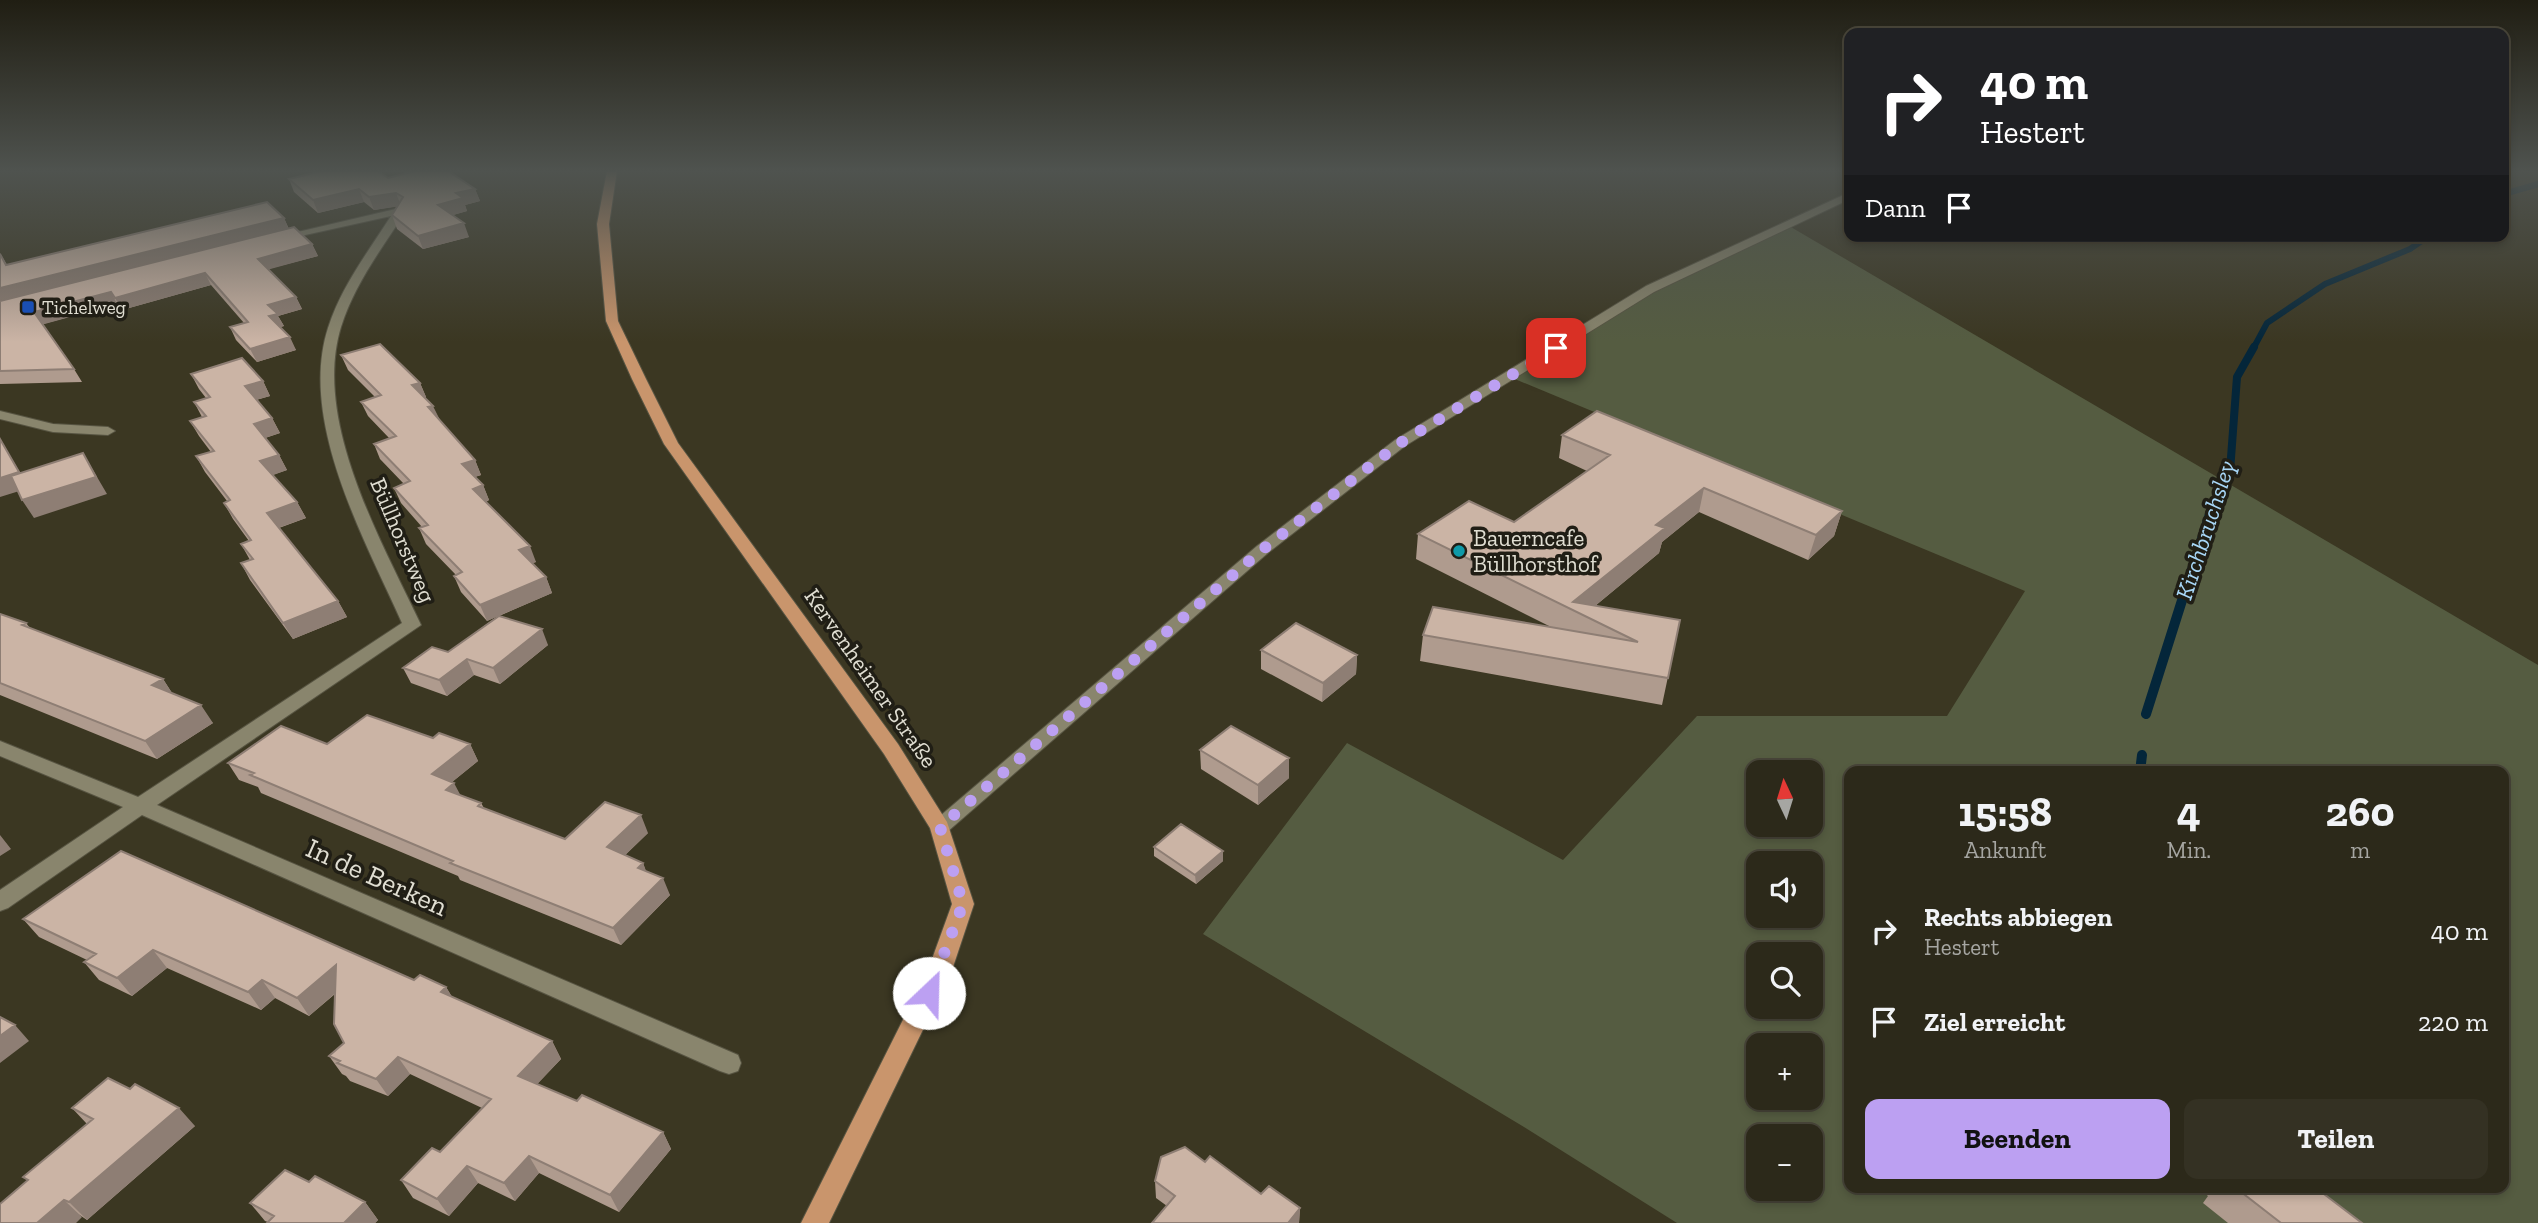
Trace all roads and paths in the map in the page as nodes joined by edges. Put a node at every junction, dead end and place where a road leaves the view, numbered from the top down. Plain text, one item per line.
1 (323, 228) edge
2 (390, 228) edge
3 (603, 228) edge
4 (1780, 228) edge
5 (260, 242) edge
6 (0, 415) edge
7 (108, 431) dead end
8 (0, 748) edge
9 (141, 806) junction
10 (940, 827) junction
11 (0, 902) edge
12 (729, 1063) dead end
13 (815, 1223) edge

1 - 5 street, Büllhorstweg
2 - 9 street, Büllhorstweg
3 - 10 main road, Kervenheimer Straße
4 - 10 street
6 - 7 street
8 - 9 street, In de Berken
9 - 11 street
9 - 12 street, In de Berken
10 - 13 main road, Kervenheimer Straße

